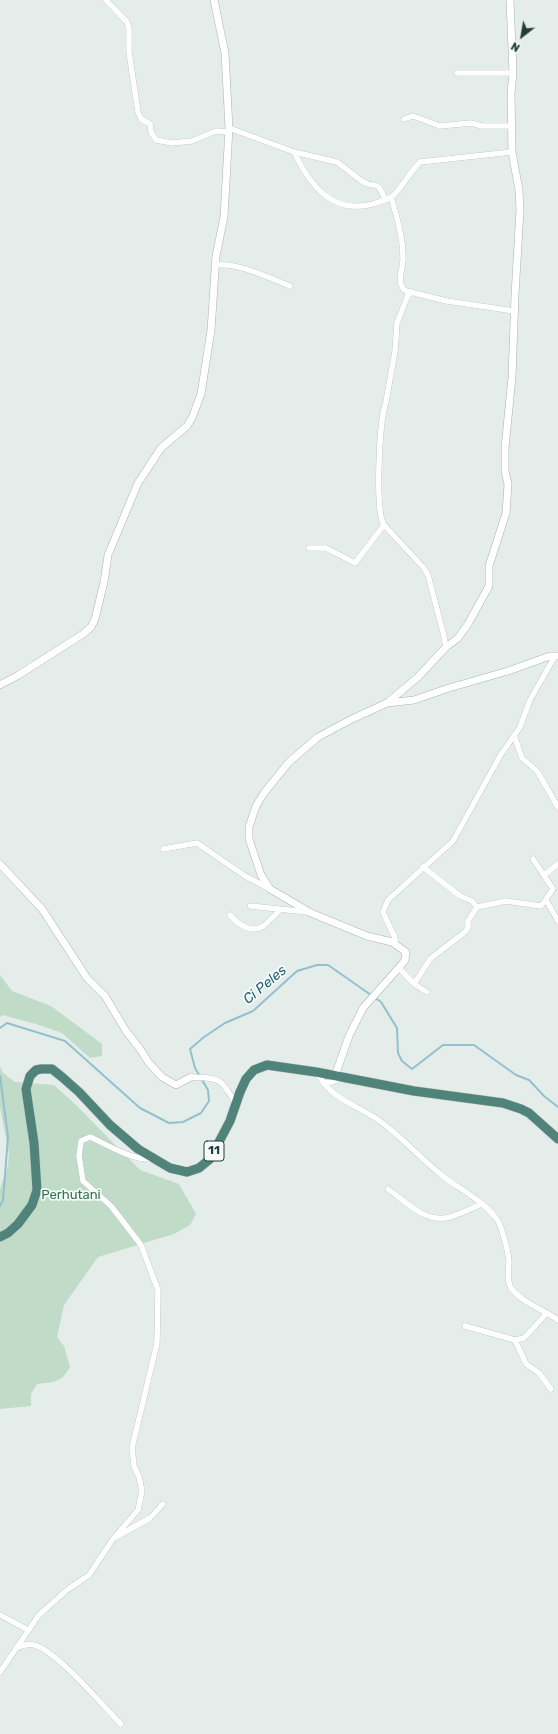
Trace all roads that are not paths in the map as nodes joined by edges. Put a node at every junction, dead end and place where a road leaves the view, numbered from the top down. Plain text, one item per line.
1 (106, 0) edge
2 (214, 0) edge
3 (510, 0) edge
4 (458, 73) dead end
5 (513, 73) junction
6 (404, 118) dead end
7 (512, 126) junction
8 (228, 130) junction
9 (294, 152) junction
10 (512, 152) junction
11 (391, 197) junction
12 (385, 199) junction
13 (215, 265) junction
14 (290, 286) dead end
15 (412, 292) junction
16 (514, 311) junction
17 (384, 524) junction
18 (309, 548) dead end
19 (446, 647) junction
20 (557, 656) edge
21 (0, 685) edge
22 (387, 703) junction
23 (514, 735) junction
24 (558, 807) edge
25 (163, 849) dead end
26 (533, 859) dead end
27 (0, 864) edge
28 (558, 864) edge
29 (423, 867) junction
30 (544, 875) junction
31 (270, 889) junction
32 (546, 900) junction
33 (250, 906) dead end
34 (477, 907) junction
35 (280, 910) junction
36 (311, 913) junction
37 (230, 915) dead end
38 (558, 921) edge
39 (395, 943) junction
40 (399, 968) junction
41 (414, 984) junction
42 (427, 992) dead end
43 (316, 1072) junction
44 (339, 1076) junction
45 (191, 1077) joint
46 (323, 1083) junction
47 (236, 1104) junction
48 (558, 1139) edge
49 (153, 1158) junction
50 (388, 1189) dead end
51 (482, 1204) junction
52 (0, 1237) edge
53 (547, 1313) junction
54 (558, 1320) edge
55 (465, 1326) dead end
56 (515, 1340) junction
57 (551, 1389) dead end
58 (163, 1504) dead end
59 (112, 1539) junction
60 (0, 1614) edge
61 (28, 1630) junction
62 (16, 1648) junction
63 (0, 1672) edge
64 (121, 1724) dead end

1 - 8 street
2 - 8 street
3 - 5 street
4 - 5 street
5 - 7 street
6 - 7 street
7 - 10 street
8 - 9 street
8 - 13 street
9 - 12 street
9 - 12 street
10 - 11 street
10 - 16 street
11 - 12 street
11 - 15 street
13 - 14 street
13 - 21 street
15 - 16 street
15 - 17 street
16 - 19 street
17 - 18 street
17 - 19 street
19 - 22 street
20 - 22 street
20 - 23 street
22 - 31 street
23 - 24 street
23 - 29 street
25 - 31 street
26 - 30 street
27 - 45 street
28 - 30 street
29 - 34 street
29 - 39 street
30 - 32 street
31 - 36 street
32 - 34 street
32 - 38 street
33 - 35 street
34 - 41 street
35 - 36 street
35 - 37 street
36 - 39 street
39 - 40 street
40 - 41 street
40 - 44 street
41 - 42 street
43 - 44 highway, 11
43 - 46 street
43 - 47 highway, 11
44 - 46 street
44 - 48 highway, 11
45 - 47 street
46 - 51 street
47 - 49 highway, 11
49 - 52 highway, 11
49 - 59 street
50 - 51 street
51 - 53 street
53 - 54 street
53 - 56 street
55 - 56 street
56 - 57 street
58 - 59 street
59 - 61 street
60 - 61 street
61 - 62 street
62 - 63 street
62 - 64 street

